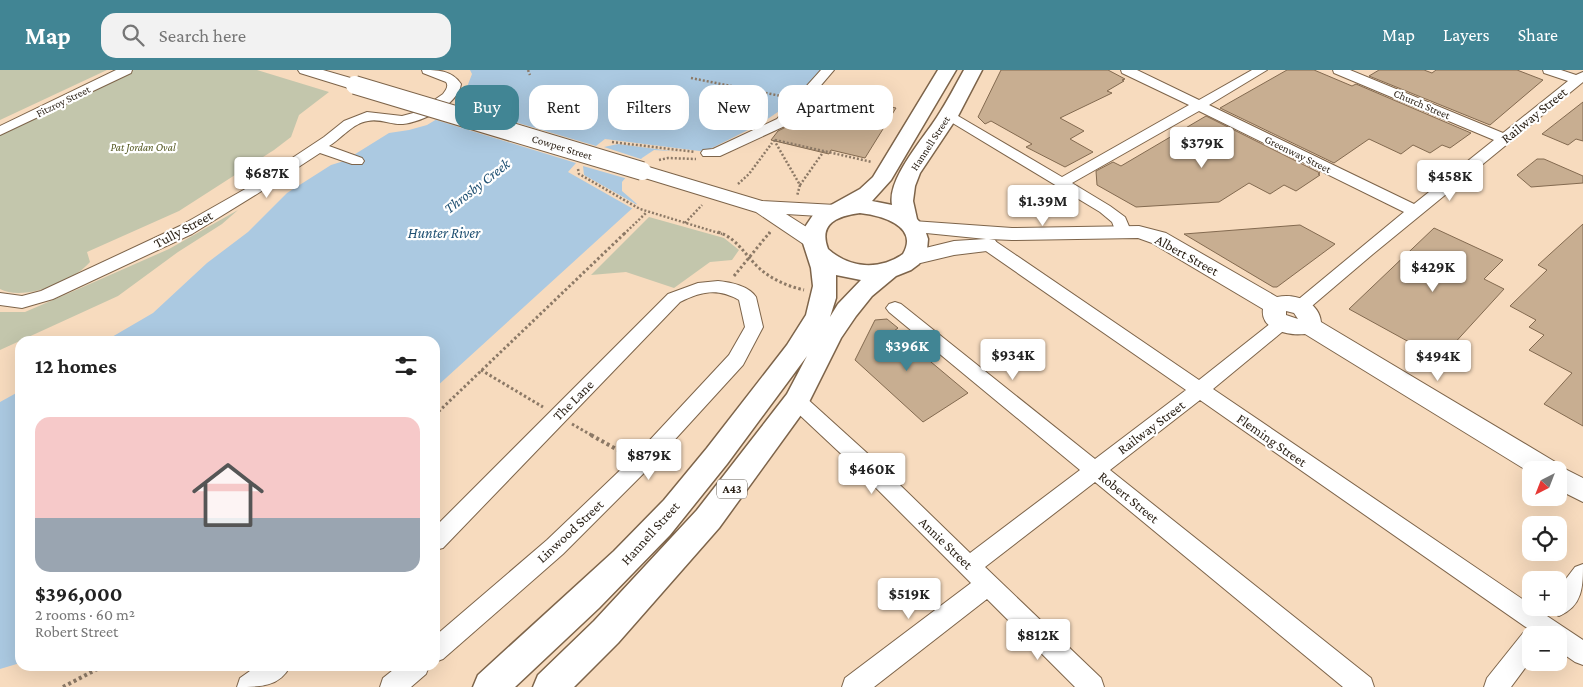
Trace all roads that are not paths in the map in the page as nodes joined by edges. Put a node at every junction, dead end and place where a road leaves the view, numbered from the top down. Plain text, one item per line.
1 (126, 70) edge
2 (306, 70) edge
3 (428, 70) edge
4 (828, 70) edge
5 (947, 70) edge
6 (973, 70) edge
7 (1127, 70) edge
8 (1261, 70) edge
9 (1339, 70) edge
10 (1549, 70) edge
11 (1580, 78) edge
12 (1200, 106) junction
13 (948, 116) junction
14 (0, 131) edge
15 (1504, 139) junction
16 (324, 143) junction
17 (712, 153) road end
18 (362, 157) dead end
19 (1062, 183) junction
20 (761, 207) junction
21 (839, 210) junction
22 (1415, 211) junction
23 (909, 224) junction
24 (1123, 231) junction
25 (989, 245) junction
26 (814, 246) junction
27 (1177, 248) junction
28 (900, 265) junction
29 (726, 287) joint
30 (0, 299) edge
31 (895, 308) dead end
32 (1278, 314) junction
33 (1304, 316) junction
34 (1200, 390) junction
35 (797, 401) junction
36 (1534, 461) edge
37 (1095, 469) junction
38 (1568, 482) edge
39 (1583, 491) edge
40 (440, 536) edge
41 (970, 566) junction
42 (1583, 574) edge
43 (988, 584) junction
44 (1567, 594) edge
45 (1532, 626) edge
46 (1567, 646) edge
47 (440, 647) edge
48 (1583, 654) edge
49 (1522, 659) edge
50 (271, 671) edge
51 (411, 671) edge
52 (249, 687) edge
53 (392, 687) edge
54 (490, 687) edge
55 (550, 687) edge
56 (854, 687) edge
57 (1092, 687) edge
58 (1362, 687) edge
59 (1496, 687) edge

1 - 14 street, Fitzroy Street
2 - 20 main road, Cowper Street, bridge
3 - 16 street, Tully Street
4 - 17 street
5 - 21 highway, Hannell Street
6 - 13 highway, Hannell Street
7 - 12 street, Greenway Street
8 - 12 street
9 - 15 street, Church Street
10 - 11 street
11 - 15 street, Railway Street
12 - 19 street
12 - 22 street, Greenway Street
13 - 19 street
13 - 23 highway, Hannell Street
15 - 22 street, Railway Street
16 - 18 street
16 - 30 street, Tully Street
19 - 24 street
20 - 21 main road, Cowper Street
20 - 26 main road, Cowper Street
21 - 23 highway
21 - 26 highway
22 - 33 street, Railway Street
23 - 24 main road, Albert Street
23 - 28 highway
24 - 27 main road, Albert Street
25 - 27 main road
25 - 28 main road
25 - 34 street, Fleming Street
26 - 28 highway
26 - 54 highway, Hannell Street / A43
27 - 32 main road, Albert Street
28 - 35 highway, A43
29 - 40 street, The Lane
29 - 47 street, Linwood Street
31 - 37 street, Robert Street
32 - 33 main road
32 - 34 street, Railway Street
33 - 36 main road
34 - 37 street, Railway Street
34 - 45 street, Fleming Street
35 - 41 street, Annie Street
35 - 55 highway, A43
37 - 41 street, Railway Street
37 - 58 street, Robert Street
38 - 39 main road
41 - 43 street, Annie Street
42 - 44 street
43 - 56 street
43 - 57 street, Annie Street
46 - 48 street, Fleming Street
49 - 59 street
50 - 52 street
51 - 53 street

